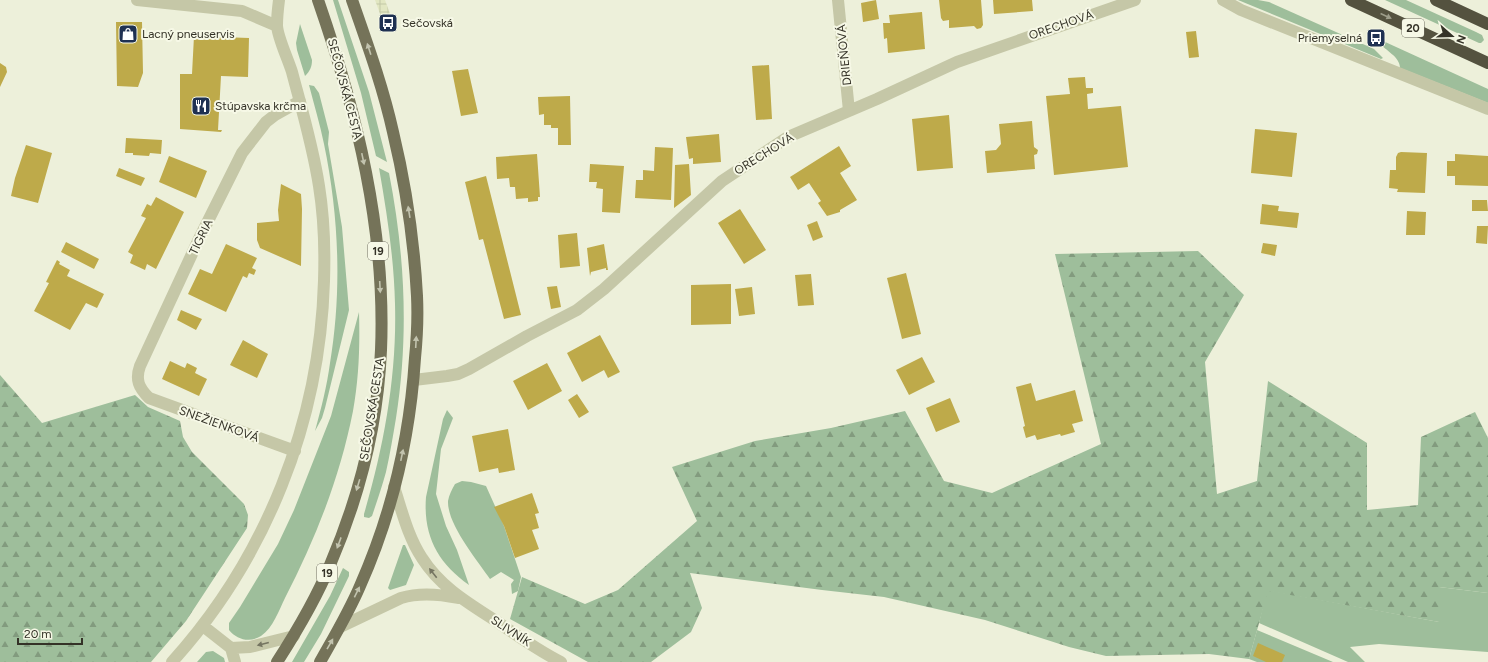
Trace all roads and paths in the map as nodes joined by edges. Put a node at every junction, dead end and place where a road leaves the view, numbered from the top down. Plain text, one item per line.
1 (138, 0) edge
2 (279, 0) edge
3 (318, 0) edge
4 (352, 0) edge
5 (838, 0) edge
6 (1134, 0) edge
7 (1223, 0) edge
8 (1351, 0) edge
9 (1436, 0) edge
10 (1488, 13) edge
11 (1471, 16) junction
12 (1488, 24) edge
13 (277, 26) junction
14 (1488, 63) edge
15 (300, 101) junction
16 (1488, 109) edge
17 (849, 111) junction
18 (414, 380) junction
19 (144, 393) joint
20 (295, 451) junction
21 (394, 487) junction
22 (462, 599) junction
23 (203, 626) junction
24 (340, 627) junction
25 (294, 636) junction
26 (231, 648) junction
27 (172, 662) edge
28 (235, 662) edge
29 (278, 662) edge
30 (320, 662) edge
31 (561, 662) edge

1 - 13 street
2 - 13 street
3 -> 25 main road, SEČOVSKÁ CESTA / 19
18 -> 4 main road
5 - 17 street, DRIEŇOVÁ
6 - 17 street, ORECHOVÁ
7 - 16 street
8 -> 14 highway, 20
9 - 11 highway
10 - 11 highway
11 - 12 highway
13 - 15 street
15 - 19 street, TIGRIA
15 - 20 street
17 - 18 street, ORECHOVÁ
21 -> 18 main road
19 - 20 street, SNEŽIENKOVÁ
20 - 23 street
22 -> 21 street, SLIVNÍK
24 -> 21 main road
22 - 24 street
22 - 31 street, SLIVNÍK
23 - 26 street
23 - 27 street
30 -> 24 main road
25 -> 26 street
25 - 29 main road, SEČOVSKÁ CESTA / 19
26 - 28 street

